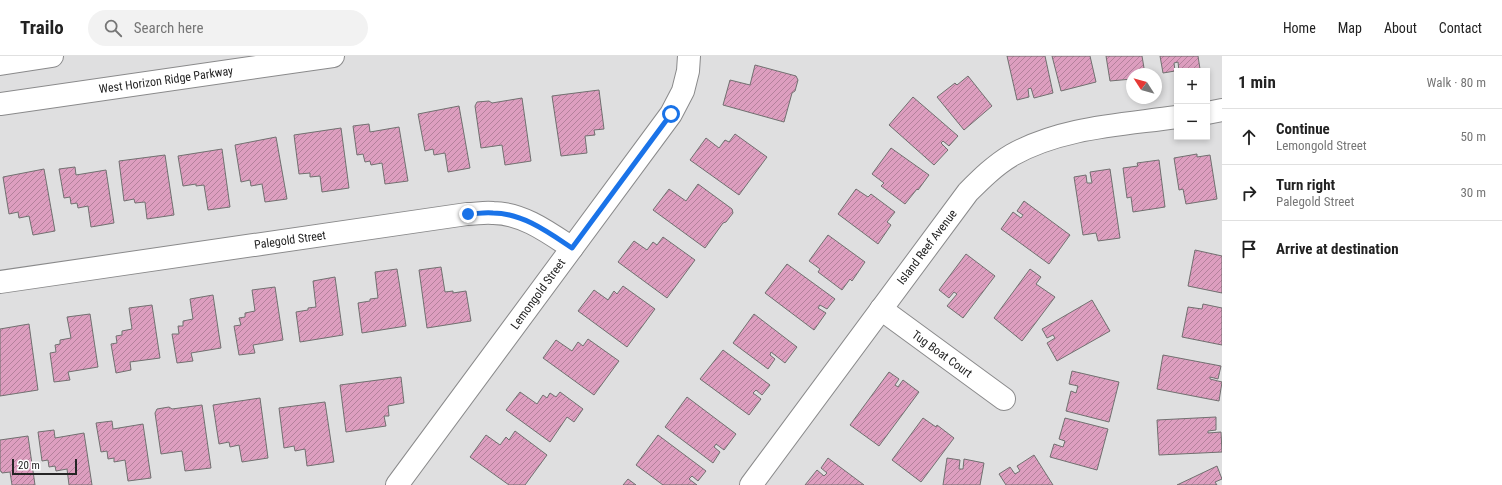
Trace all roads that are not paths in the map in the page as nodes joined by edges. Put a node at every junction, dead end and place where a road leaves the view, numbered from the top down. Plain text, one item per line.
1 (52, 56) edge
2 (333, 56) edge
3 (689, 56) edge
4 (0, 64) edge
5 (0, 104) edge
6 (1222, 110) edge
7 (1210, 112) edge
8 (1174, 117) edge
9 (572, 248) junction
10 (0, 282) edge
11 (881, 309) junction
12 (1004, 399) dead end
13 (397, 485) edge
14 (751, 485) edge

1 - 4 street
2 - 5 street, West Horizon Ridge Parkway
3 - 9 street, Lemongold Street
6 - 7 street
8 - 11 street, Island Reef Avenue
9 - 10 street, Palegold Street
9 - 13 street, Lemongold Street
11 - 12 street, Tug Boat Court
11 - 14 street, Island Reef Avenue

